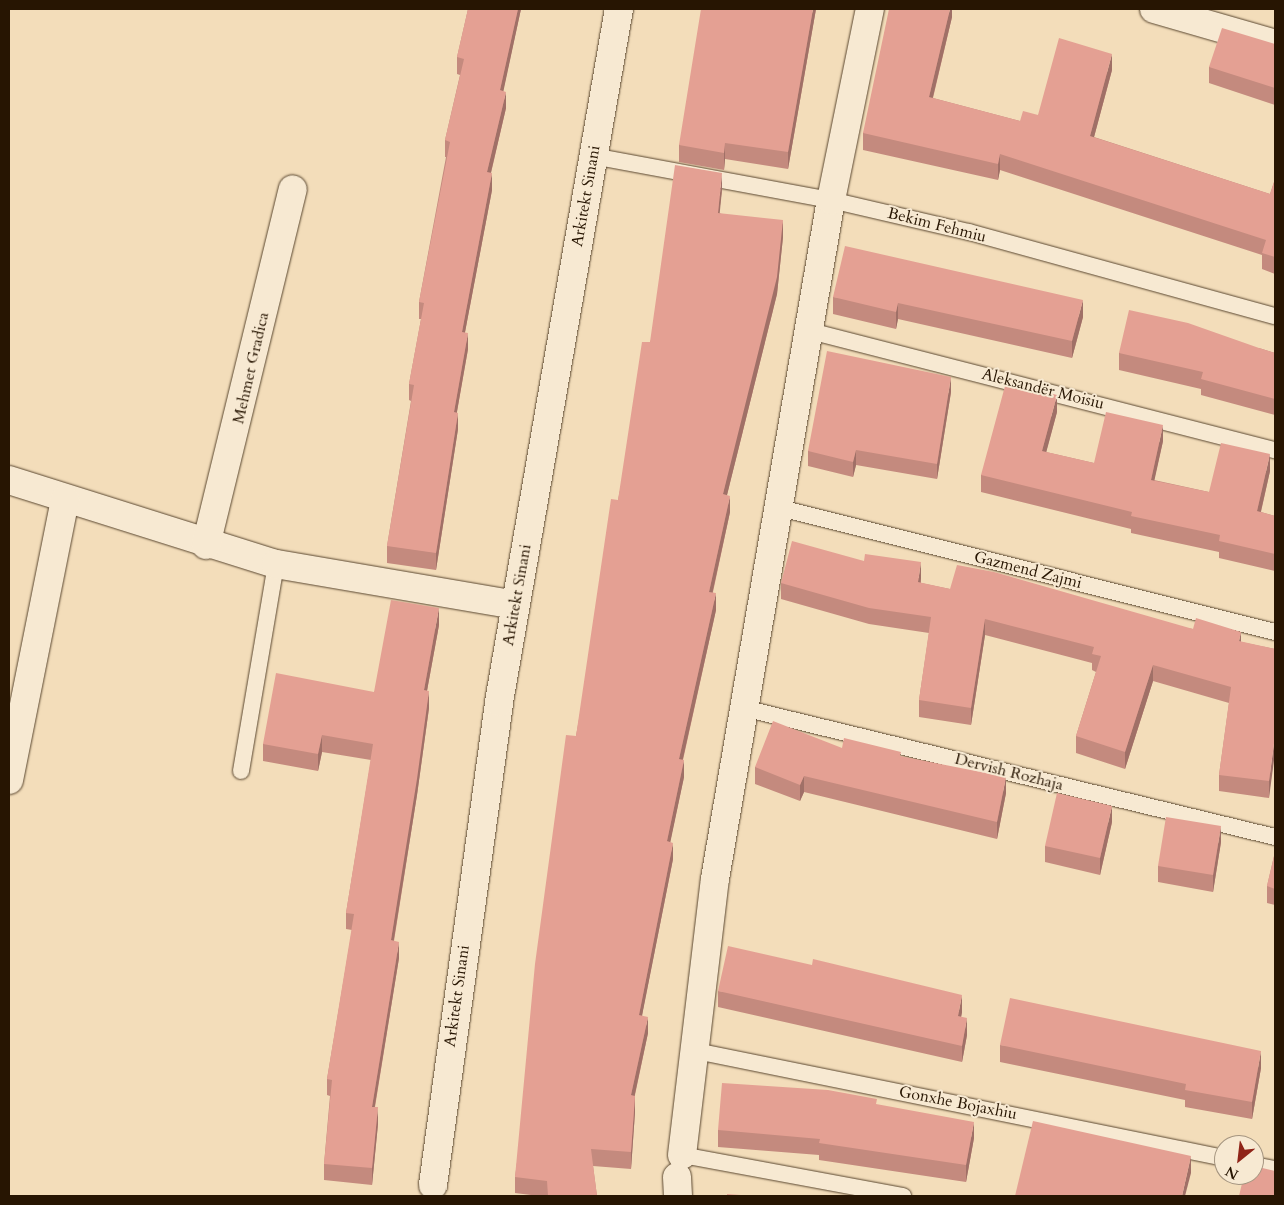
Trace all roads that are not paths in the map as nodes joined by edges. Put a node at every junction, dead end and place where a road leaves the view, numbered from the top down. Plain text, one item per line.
1 (619, 9) edge
2 (870, 9) edge
3 (1154, 9) edge
4 (1275, 44) edge
5 (593, 156) junction
6 (293, 189) dead end
7 (831, 200) junction
8 (1275, 316) edge
9 (810, 331) junction
10 (1275, 450) edge
11 (9, 480) edge
12 (64, 500) junction
13 (780, 508) junction
14 (206, 545) junction
15 (276, 564) junction
16 (515, 605) junction
17 (1275, 632) edge
18 (743, 708) junction
19 (241, 771) dead end
20 (9, 780) edge
21 (1275, 837) edge
22 (691, 1050) junction
23 (1214, 1156) edge
24 (679, 1176) edge
25 (433, 1185) dead end
26 (903, 1196) edge

1 - 5 street, Arkitekt Sinani
2 - 7 street
3 - 4 street
5 - 7 lane, Bekim Fehmiu
5 - 16 street, Arkitekt Sinani
6 - 14 street, Mehmet Gradica
7 - 8 lane, Bekim Fehmiu
7 - 9 street
9 - 10 lane, Aleksandër Moisiu
9 - 13 street
11 - 12 street
12 - 14 street
12 - 20 street
13 - 17 lane, Gazmend Zajmi
13 - 18 street
14 - 15 street
15 - 16 street
15 - 19 lane
16 - 25 street, Arkitekt Sinani
18 - 21 lane, Dervish Rozhaja
18 - 22 street
22 - 23 lane, Gonxhe Bojaxhiu
22 - 24 street
24 - 26 lane

